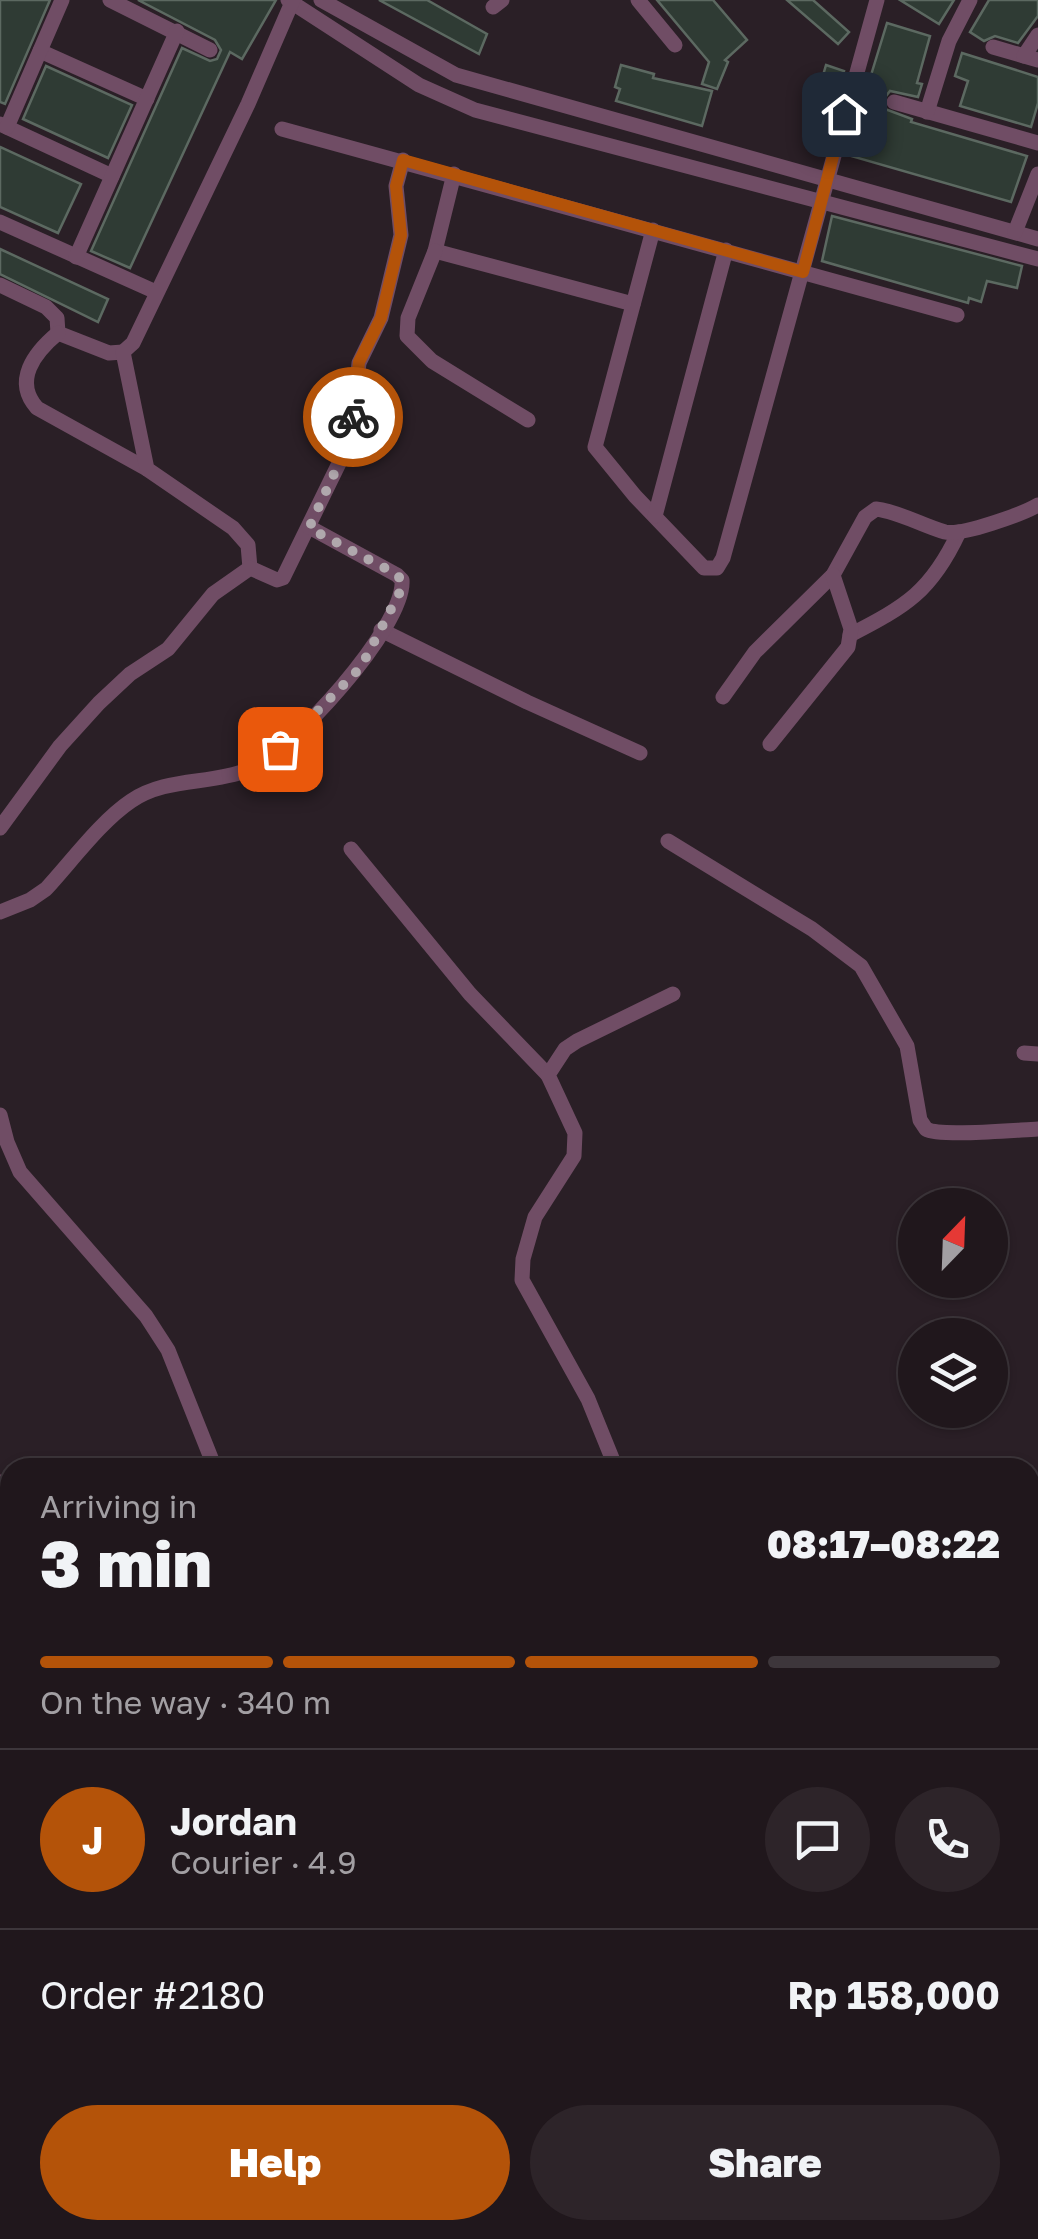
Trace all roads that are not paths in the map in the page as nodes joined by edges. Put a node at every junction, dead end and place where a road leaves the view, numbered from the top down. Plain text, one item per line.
1 (62, 0) edge
2 (321, 0) edge
3 (638, 0) edge
4 (877, 0) edge
5 (970, 0) edge
6 (114, 1) edge
7 (291, 1) edge
8 (177, 31) junction
9 (1038, 36) edge
10 (675, 44) dead end
11 (993, 47) dead end
12 (40, 50) junction
13 (210, 50) dead end
14 (1031, 58) edge
15 (147, 100) junction
16 (894, 102) dead end
17 (927, 112) junction
18 (4, 126) edge
19 (282, 128) dead end
20 (1038, 143) edge
21 (403, 160) junction
22 (454, 174) junction
23 (1038, 174) edge
24 (112, 176) junction
25 (826, 179) junction
26 (820, 200) junction
27 (0, 222) edge
28 (654, 230) junction
29 (1015, 232) junction
30 (1038, 239) edge
31 (726, 250) junction
32 (435, 252) junction
33 (76, 257) junction
34 (1038, 258) edge
35 (803, 272) junction
36 (0, 286) edge
37 (156, 292) junction
38 (633, 304) junction
39 (957, 315) dead end
40 (58, 333) junction
41 (123, 352) junction
42 (528, 420) dead end
43 (147, 469) junction
44 (1038, 505) edge
45 (655, 516) junction
46 (309, 528) junction
47 (959, 532) junction
48 (250, 568) junction
49 (833, 574) junction
50 (381, 630) junction
51 (850, 635) junction
52 (722, 697) dead end
53 (770, 744) dead end
54 (640, 753) dead end
55 (0, 828) edge
56 (668, 840) dead end
57 (350, 849) dead end
58 (0, 912) edge
59 (673, 994) dead end
60 (548, 1074) junction
61 (0, 1115) edge
62 (1038, 1129) edge
63 (211, 1458) edge
64 (612, 1458) edge

1 - 12 street
2 - 25 street
3 - 10 street
4 - 25 street
5 - 17 street
6 - 8 street
7 - 26 street
7 - 37 street
8 - 13 street
8 - 15 street
9 - 14 street
11 - 14 street
12 - 15 street
12 - 18 street
15 - 24 street
16 - 17 street
17 - 20 street
18 - 24 street
19 - 21 street
21 - 22 street
21 - 46 street
22 - 28 street
22 - 32 street
23 - 29 street
24 - 33 street
25 - 26 street
25 - 29 street
26 - 34 street
26 - 35 street
27 - 33 street
28 - 31 street
28 - 38 street
29 - 30 street
31 - 35 street
31 - 45 street
32 - 38 street
32 - 42 street
33 - 37 street
35 - 39 street
35 - 45 street
36 - 40 street
37 - 41 street
38 - 45 street
40 - 41 street
40 - 43 street
41 - 43 street
43 - 48 street
44 - 47 street
46 - 48 street
46 - 50 street
47 - 49 street
47 - 51 street
48 - 55 street
49 - 51 street
49 - 52 street
50 - 54 street
50 - 58 street
51 - 53 street
56 - 62 street
57 - 60 street
59 - 60 street
60 - 64 street
61 - 63 street

